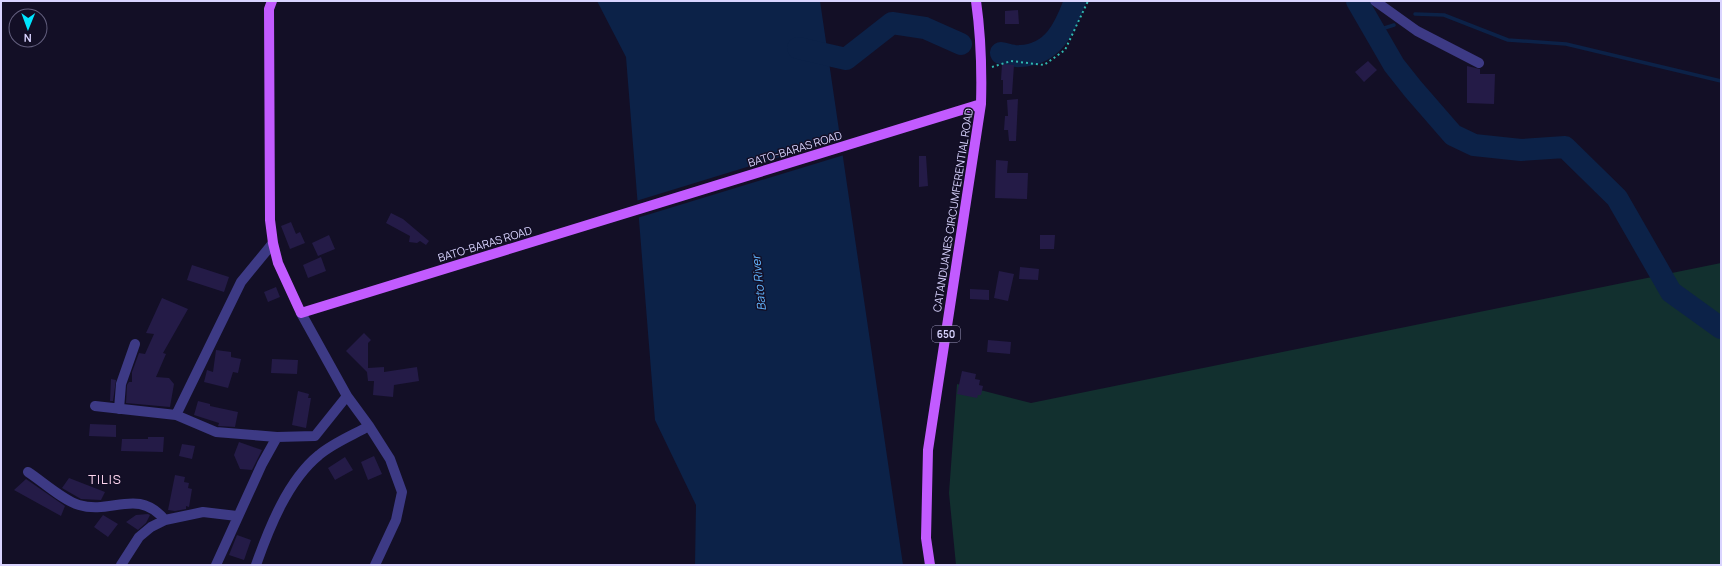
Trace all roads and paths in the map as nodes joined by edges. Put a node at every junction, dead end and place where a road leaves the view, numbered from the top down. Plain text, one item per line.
1 (272, 1) edge
2 (976, 1) edge
3 (1088, 1) edge
4 (1375, 1) edge
5 (1480, 63) dead end
6 (982, 71) junction
7 (980, 104) junction
8 (273, 243) junction
9 (301, 313) junction
10 (135, 344) dead end
11 (347, 396) junction
12 (95, 406) dead end
13 (119, 409) junction
14 (176, 414) junction
15 (369, 426) junction
16 (277, 437) junction
17 (28, 472) dead end
18 (237, 516) junction
19 (164, 520) junction
20 (121, 565) edge
21 (216, 565) edge
22 (256, 565) edge
23 (375, 565) edge
24 (930, 565) edge

1 - 8 main road
2 - 6 main road, CATANDUANES CIRCUMFERENTIAL ROAD / 650
3 - 6 path
4 - 5 street
6 - 7 main road, CATANDUANES CIRCUMFERENTIAL ROAD / 650
7 - 9 main road, BATO-BARAS ROAD
7 - 24 main road, CATANDUANES CIRCUMFERENTIAL ROAD / 650
8 - 9 main road
8 - 14 street
9 - 11 street
10 - 13 street
11 - 15 street
11 - 16 street
12 - 13 street
13 - 14 street
14 - 16 street
15 - 22 street
15 - 23 street
16 - 18 street
17 - 19 street
18 - 19 street
18 - 21 street
19 - 20 street

